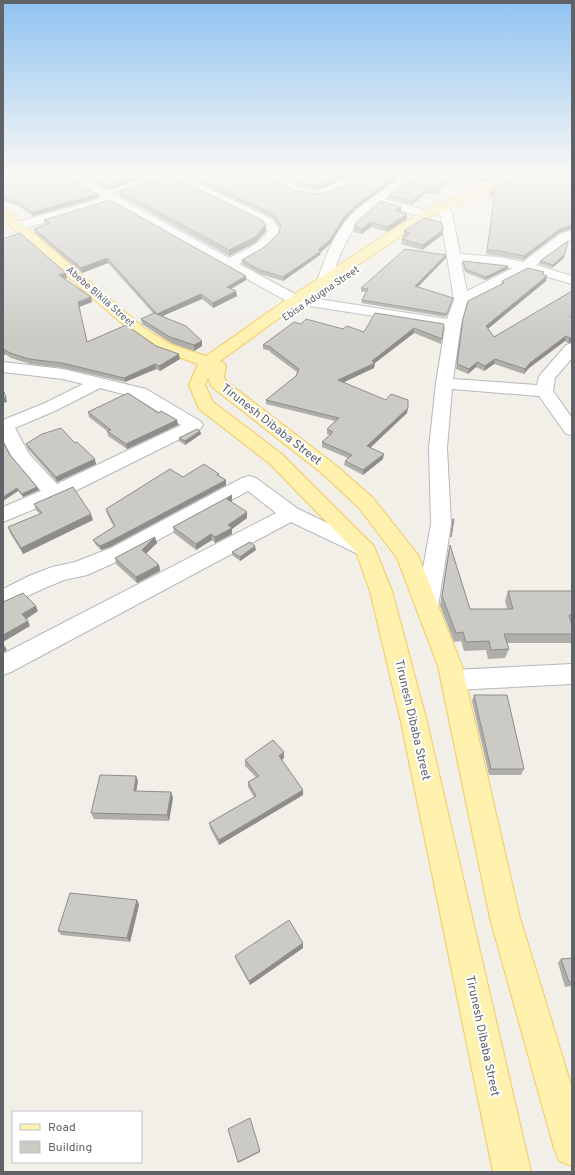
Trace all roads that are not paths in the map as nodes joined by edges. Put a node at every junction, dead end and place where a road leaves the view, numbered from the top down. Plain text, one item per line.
1 (22, 230) edge
2 (171, 230) edge
3 (273, 230) edge
4 (347, 230) edge
5 (402, 230) edge
6 (413, 230) edge
7 (449, 230) edge
8 (572, 234) edge
9 (455, 258) junction
10 (228, 264) junction
11 (526, 266) junction
12 (572, 280) edge
13 (324, 281) junction
14 (461, 300) junction
15 (301, 301) junction
16 (453, 324) junction
17 (572, 348) edge
18 (217, 360) junction
19 (3, 367) edge
20 (97, 383) junction
21 (444, 383) junction
22 (545, 391) junction
23 (570, 424) edge
24 (4, 426) edge
25 (54, 493) junction
26 (3, 514) edge
27 (291, 514) junction
28 (365, 549) junction
29 (3, 599) edge
30 (427, 607) junction
31 (3, 665) edge
32 (572, 674) edge
33 (453, 680) junction
34 (572, 1148) edge
35 (512, 1172) edge

1 - 18 main road, Abebe Bikila Street
2 - 10 street
3 - 10 street
4 - 13 street
5 - 13 main road, Ebisa Adugna Street
6 - 15 main road, Ebisa Adugna Street
7 - 9 street
8 - 11 street
9 - 11 street
9 - 14 street
10 - 15 street
11 - 12 street
11 - 14 street
13 - 15 main road, Ebisa Adugna Street
14 - 16 street
15 - 16 street
15 - 18 main road, Ebisa Adugna Street
16 - 21 street
17 - 22 street
18 - 28 main road, Tirunesh Dibaba Street
18 - 30 main road, Tirunesh Dibaba Street
19 - 20 street
20 - 24 street
20 - 25 street
21 - 22 street
21 - 30 street
22 - 23 street
24 - 25 street
25 - 26 street
27 - 28 street
27 - 29 street
27 - 31 street
28 - 35 main road, Tirunesh Dibaba Street
30 - 33 main road, Tirunesh Dibaba Street
32 - 33 street
33 - 34 main road, Tirunesh Dibaba Street

